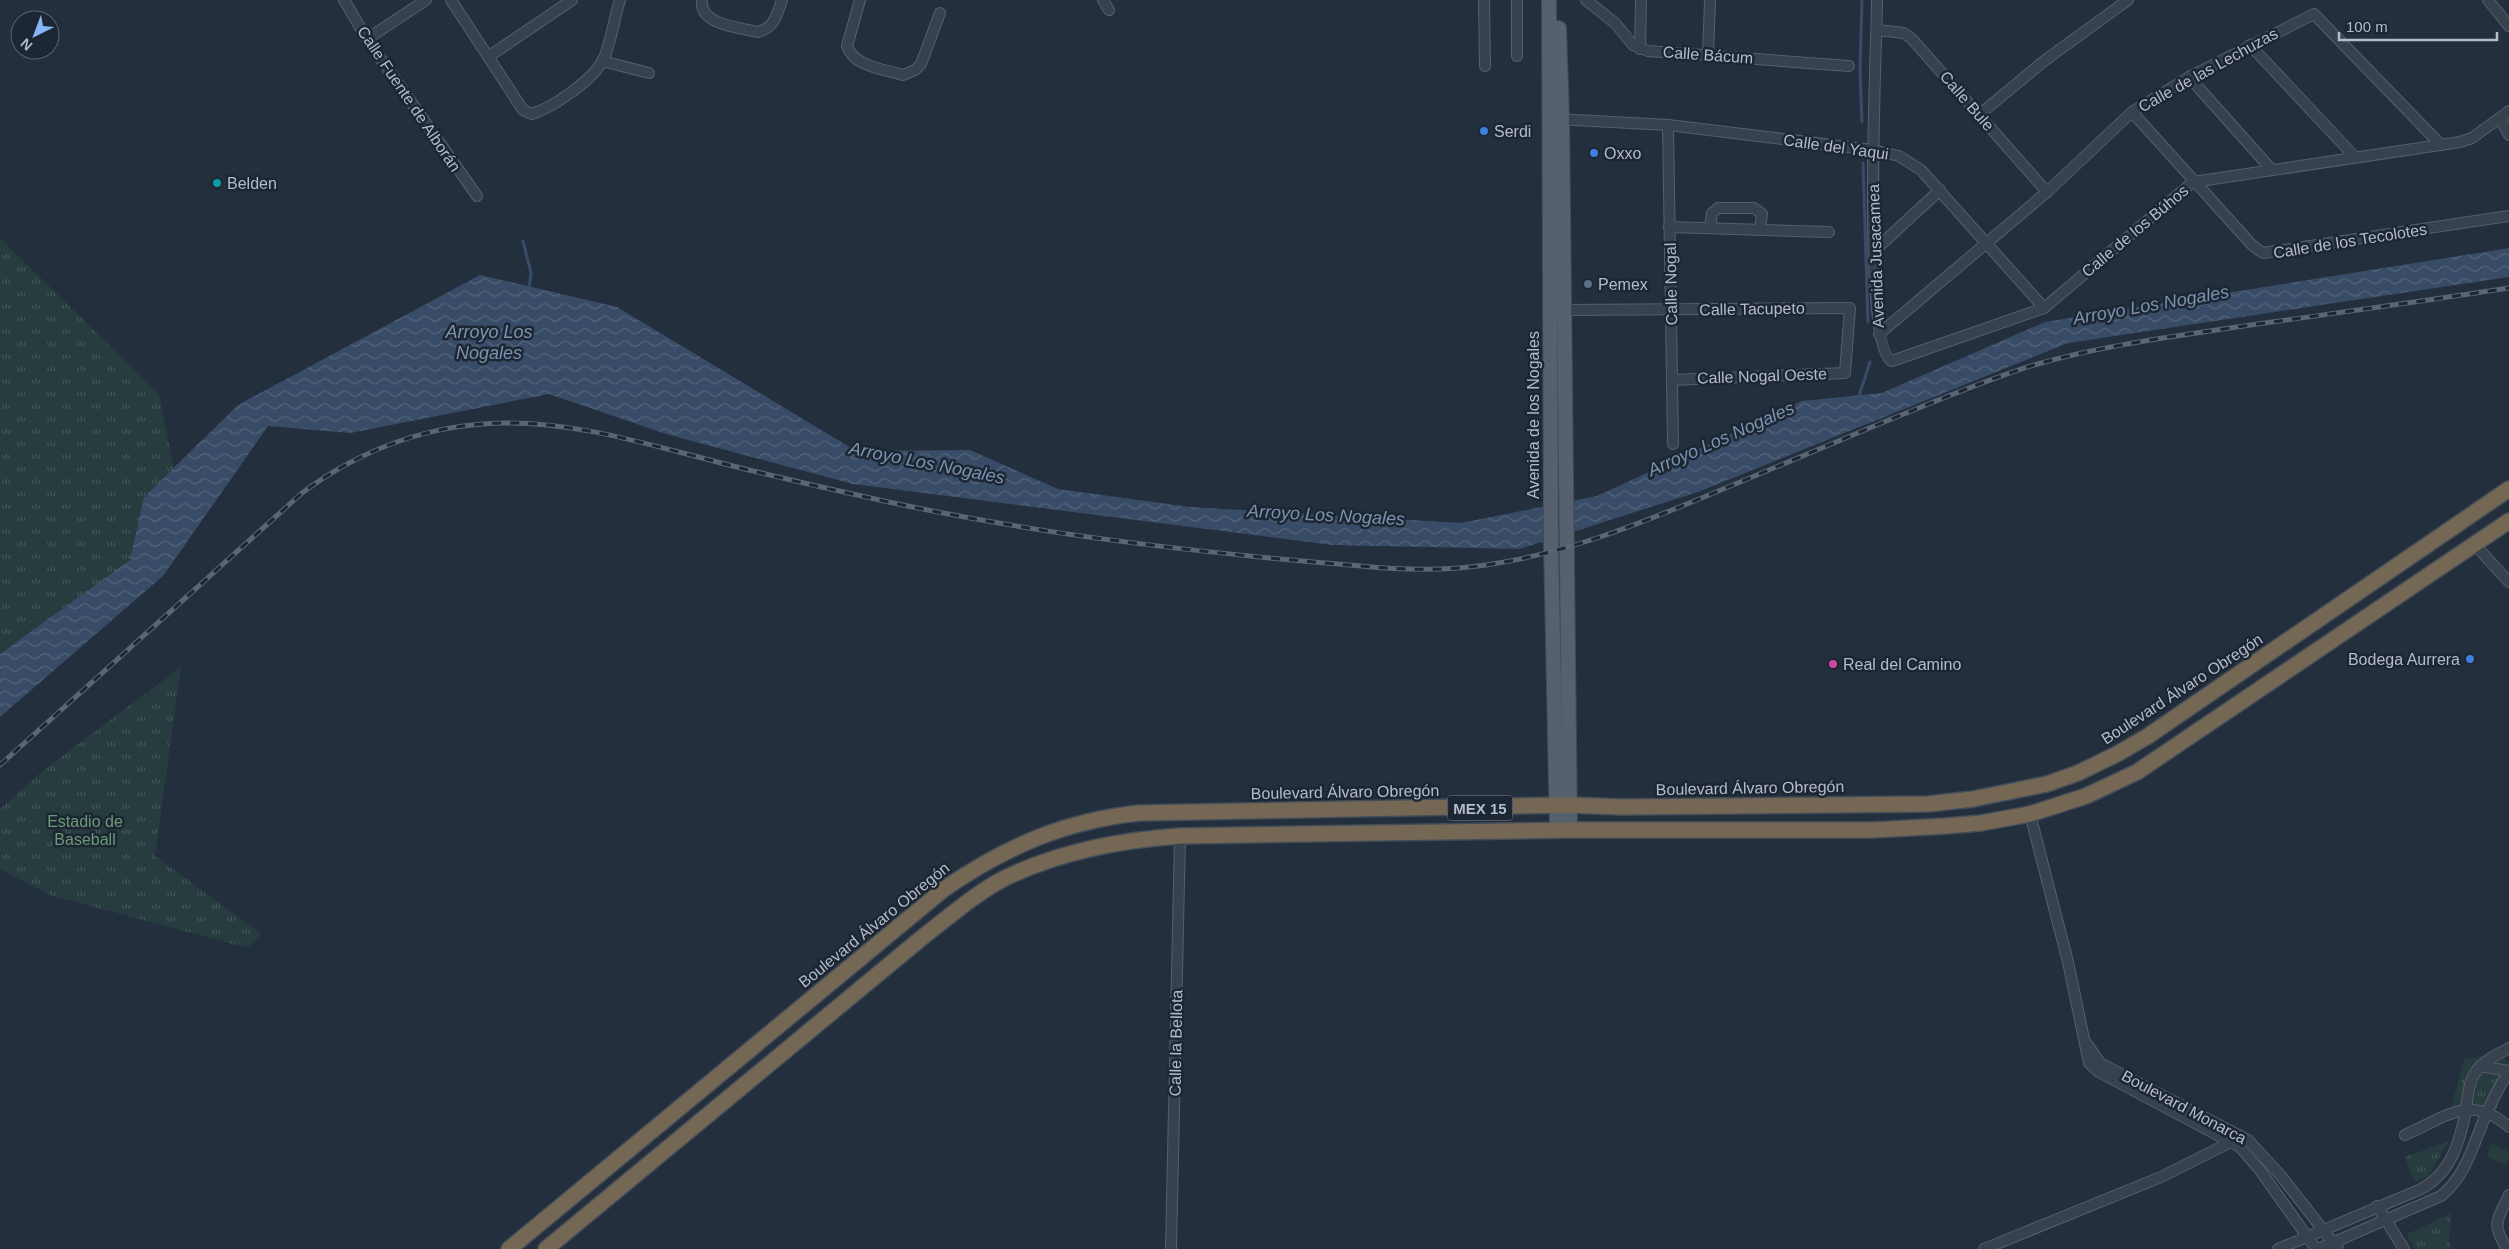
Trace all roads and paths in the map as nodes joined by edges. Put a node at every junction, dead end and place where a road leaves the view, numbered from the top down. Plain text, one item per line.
1 (344, 0) edge
2 (426, 0) edge
3 (451, 0) edge
4 (572, 0) edge
5 (620, 0) edge
6 (702, 0) edge
7 (782, 0) edge
8 (860, 0) edge
9 (1103, 0) edge
10 (1484, 0) edge
11 (1517, 0) edge
12 (1549, 0) edge
13 (1559, 0) edge
14 (1586, 0) edge
15 (1641, 0) edge
16 (1710, 0) edge
17 (1877, 0) edge
18 (2128, 0) edge
19 (2488, 0) edge
20 (1109, 10) dead end
21 (940, 13) dead end
22 (2509, 26) edge
23 (1877, 30) junction
24 (367, 39) junction
25 (2250, 45) junction
26 (1640, 49) junction
27 (1708, 55) junction
28 (1517, 56) dead end
29 (488, 57) junction
30 (602, 61) junction
31 (1485, 66) dead end
32 (1849, 66) dead end
33 (649, 73) dead end
34 (2189, 77) junction
35 (2509, 111) edge
36 (2132, 112) junction
37 (1979, 115) junction
38 (2500, 118) junction
39 (1556, 119) junction
40 (1668, 125) junction
41 (2509, 135) edge
42 (2441, 144) junction
43 (1873, 150) junction
44 (2355, 157) junction
45 (2272, 170) junction
46 (2194, 182) junction
47 (1940, 190) junction
48 (2047, 192) junction
49 (476, 196) dead end
50 (2509, 216) edge
51 (1669, 227) junction
52 (1710, 228) junction
53 (1760, 229) junction
54 (1829, 232) dead end
55 (1987, 243) junction
56 (1874, 251) junction
57 (1850, 308) joint
58 (2044, 308) junction
59 (1563, 310) junction
60 (1672, 311) junction
61 (1879, 334) junction
62 (1889, 360) joint
63 (1672, 380) junction
64 (1673, 444) dead end
65 (2509, 489) edge
66 (1558, 499) junction
67 (2509, 521) edge
68 (2475, 546) junction
69 (2509, 582) edge
70 (1563, 805) junction
71 (2030, 814) junction
72 (1563, 830) junction
73 (1180, 836) junction
74 (2084, 1039) junction
75 (2509, 1048) edge
76 (2480, 1066) junction
77 (2509, 1071) edge
78 (2466, 1108) junction
79 (2488, 1111) junction
80 (2509, 1127) edge
81 (2406, 1135) dead end
82 (2231, 1142) junction
83 (2509, 1195) edge
84 (2377, 1206) junction
85 (2384, 1220) junction
86 (2324, 1229) junction
87 (2308, 1236) junction
88 (1996, 1243) junction
89 (2336, 1246) edge
90 (509, 1249) edge
91 (546, 1249) edge
92 (1171, 1249) edge
93 (1984, 1249) edge
94 (2008, 1249) edge
95 (2278, 1249) edge
96 (2317, 1249) edge
97 (2404, 1249) edge
98 (2507, 1249) edge

1 - 24 street, Calle Fuente de Alborán
2 - 24 street
3 - 29 street
4 - 29 street
5 - 30 street
6 - 7 street
8 - 21 street
9 - 20 street
10 - 31 street
11 - 28 street
12 - 39 main road, Avenida de los Nogales
13 - 39 main road, Avenida de los Nogales
14 - 26 street, Calle Bácum
15 - 26 street
16 - 27 street
17 - 23 street, Avenida Jusacamea
18 - 37 street
19 - 22 street
23 - 37 street, Calle Bule
23 - 43 street, Avenida Jusacamea
24 - 49 street, Calle Fuente de Alborán
25 - 34 street, Calle de las Lechuzas
25 - 42 street, Calle de las Lechuzas
25 - 44 street
26 - 27 street, Calle Bácum
27 - 32 street, Calle Bácum
29 - 30 street
30 - 33 street
34 - 36 street, Calle de las Lechuzas
34 - 45 street
35 - 38 street, Calle de los Búhos
36 - 46 street, Calle de los Tecolotes
36 - 48 street, Calle de las Lechuzas
37 - 48 street, Calle Bule
38 - 41 street
38 - 42 street, Calle de los Búhos
39 - 40 street, Calle del Yaqui
39 - 59 main road, Avenida de los Nogales
39 - 66 main road, Avenida de los Nogales
40 - 43 street, Calle del Yaqui
40 - 51 street, Calle Nogal
42 - 44 street, Calle de los Búhos
43 - 47 street, Calle del Yaqui
43 - 56 street, Avenida Jusacamea
44 - 45 street, Calle de los Búhos
45 - 46 street, Calle de los Búhos
46 - 50 street, Calle de los Tecolotes
46 - 58 street, Calle de los Búhos
47 - 55 street, Calle del Yaqui
47 - 56 street
48 - 55 street, Calle de las Lechuzas
51 - 52 street
51 - 60 street, Calle Nogal
52 - 53 street
52 - 53 street
53 - 54 street
55 - 58 street, Calle del Yaqui
55 - 61 street, Calle de las Lechuzas
56 - 61 street, Avenida Jusacamea
57 - 60 street, Calle Tacupeto
57 - 63 street, Calle Nogal Oeste
58 - 62 street, Calle de los Búhos
59 - 60 street, Calle Tacupeto
59 - 66 main road, Avenida de los Nogales
60 - 63 street, Calle Nogal
61 - 62 street, Avenida Jusacamea
63 - 64 street, Calle Nogal
65 - 70 highway, Boulevard Álvaro Obregón / MEX 15
66 - 70 main road, Avenida de los Nogales
66 - 70 main road, Avenida de los Nogales
67 - 68 highway, MEX 15
68 - 69 street
68 - 71 highway, MEX 15
70 - 72 main road, Avenida de los Nogales
70 - 90 highway, Boulevard Álvaro Obregón / MEX 15
71 - 72 highway, MEX 15
71 - 74 street, Boulevard Monarca
72 - 73 highway, MEX 15
73 - 91 highway, MEX 15
73 - 92 street, Calle la Bellota
74 - 82 street, Boulevard Monarca
74 - 86 street, Boulevard Monarca
75 - 76 street
76 - 77 street
76 - 78 street
77 - 79 street
78 - 79 street
78 - 81 street
78 - 84 street
79 - 80 street
79 - 85 street
82 - 87 street, Boulevard Monarca
82 - 88 street
83 - 98 street
84 - 85 street
84 - 86 street
85 - 89 street
85 - 97 street
86 - 87 street
86 - 89 street, Boulevard Monarca
87 - 95 street
87 - 96 street, Boulevard Monarca
88 - 93 street
88 - 94 street
89 - 96 street

